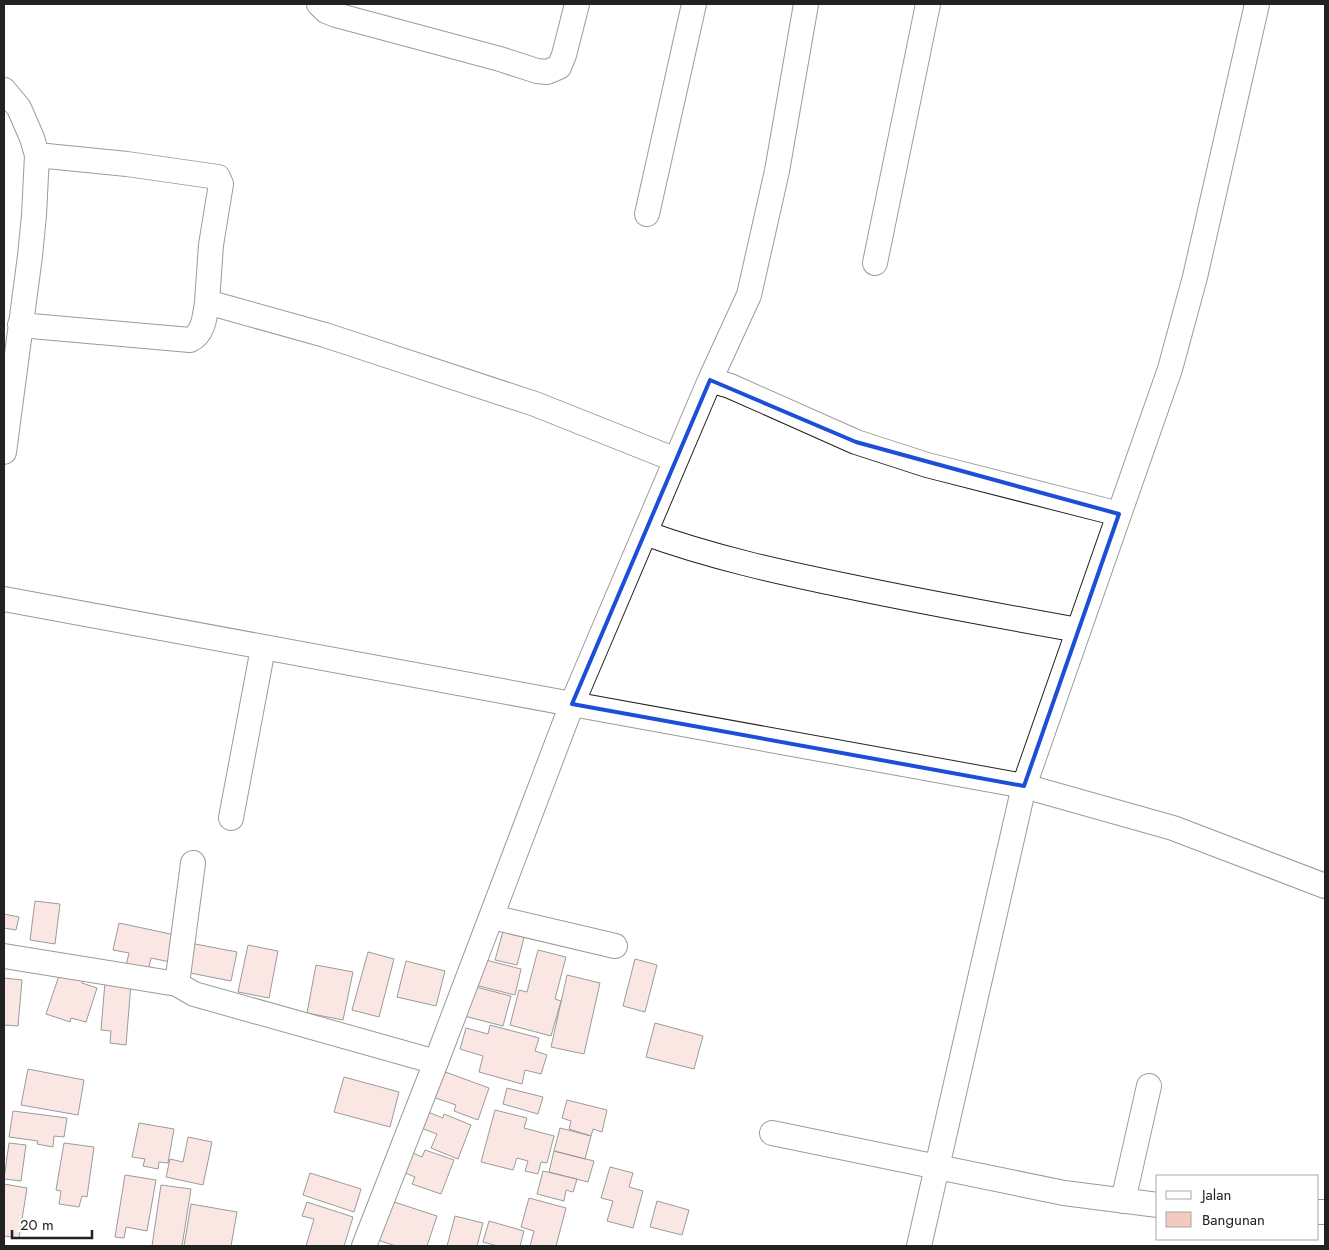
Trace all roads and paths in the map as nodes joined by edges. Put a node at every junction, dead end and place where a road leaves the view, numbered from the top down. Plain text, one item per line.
1 (319, 4) edge
2 (577, 4) edge
3 (694, 4) edge
4 (806, 4) edge
5 (928, 4) edge
6 (1257, 4) edge
7 (4, 90) edge
8 (37, 155) junction
9 (647, 214) dead end
10 (875, 263) dead end
11 (208, 302) junction
12 (20, 325) junction
13 (710, 380) junction
14 (4, 442) edge
15 (676, 460) junction
16 (1119, 514) junction
17 (645, 533) junction
18 (4, 599) edge
19 (1078, 630) junction
20 (263, 648) junction
21 (572, 704) junction
22 (1024, 786) junction
23 (231, 818) dead end
24 (193, 863) dead end
25 (1325, 886) edge
26 (492, 917) junction
27 (615, 946) dead end
28 (4, 956) edge
29 (177, 984) junction
30 (436, 1062) junction
31 (1149, 1086) dead end
32 (772, 1133) dead end
33 (937, 1166) junction
34 (1123, 1200) junction
35 (1156, 1205) edge
36 (364, 1246) edge
37 (919, 1246) edge

1 - 2 street
3 - 9 street
4 - 13 street
5 - 10 street
6 - 16 street
7 - 8 street
8 - 11 street
8 - 12 street
11 - 12 street
11 - 15 street
12 - 14 street
13 - 15 street
13 - 16 street
15 - 17 street
16 - 19 street
17 - 19 street
17 - 21 street
18 - 20 street
19 - 22 street
20 - 21 street
20 - 23 street
21 - 22 street
21 - 26 street
22 - 25 street
22 - 33 street
24 - 29 street
26 - 27 street
26 - 30 street
28 - 29 street
29 - 30 street
30 - 36 street
31 - 34 street
32 - 33 street
33 - 34 street
33 - 37 street
34 - 35 street

